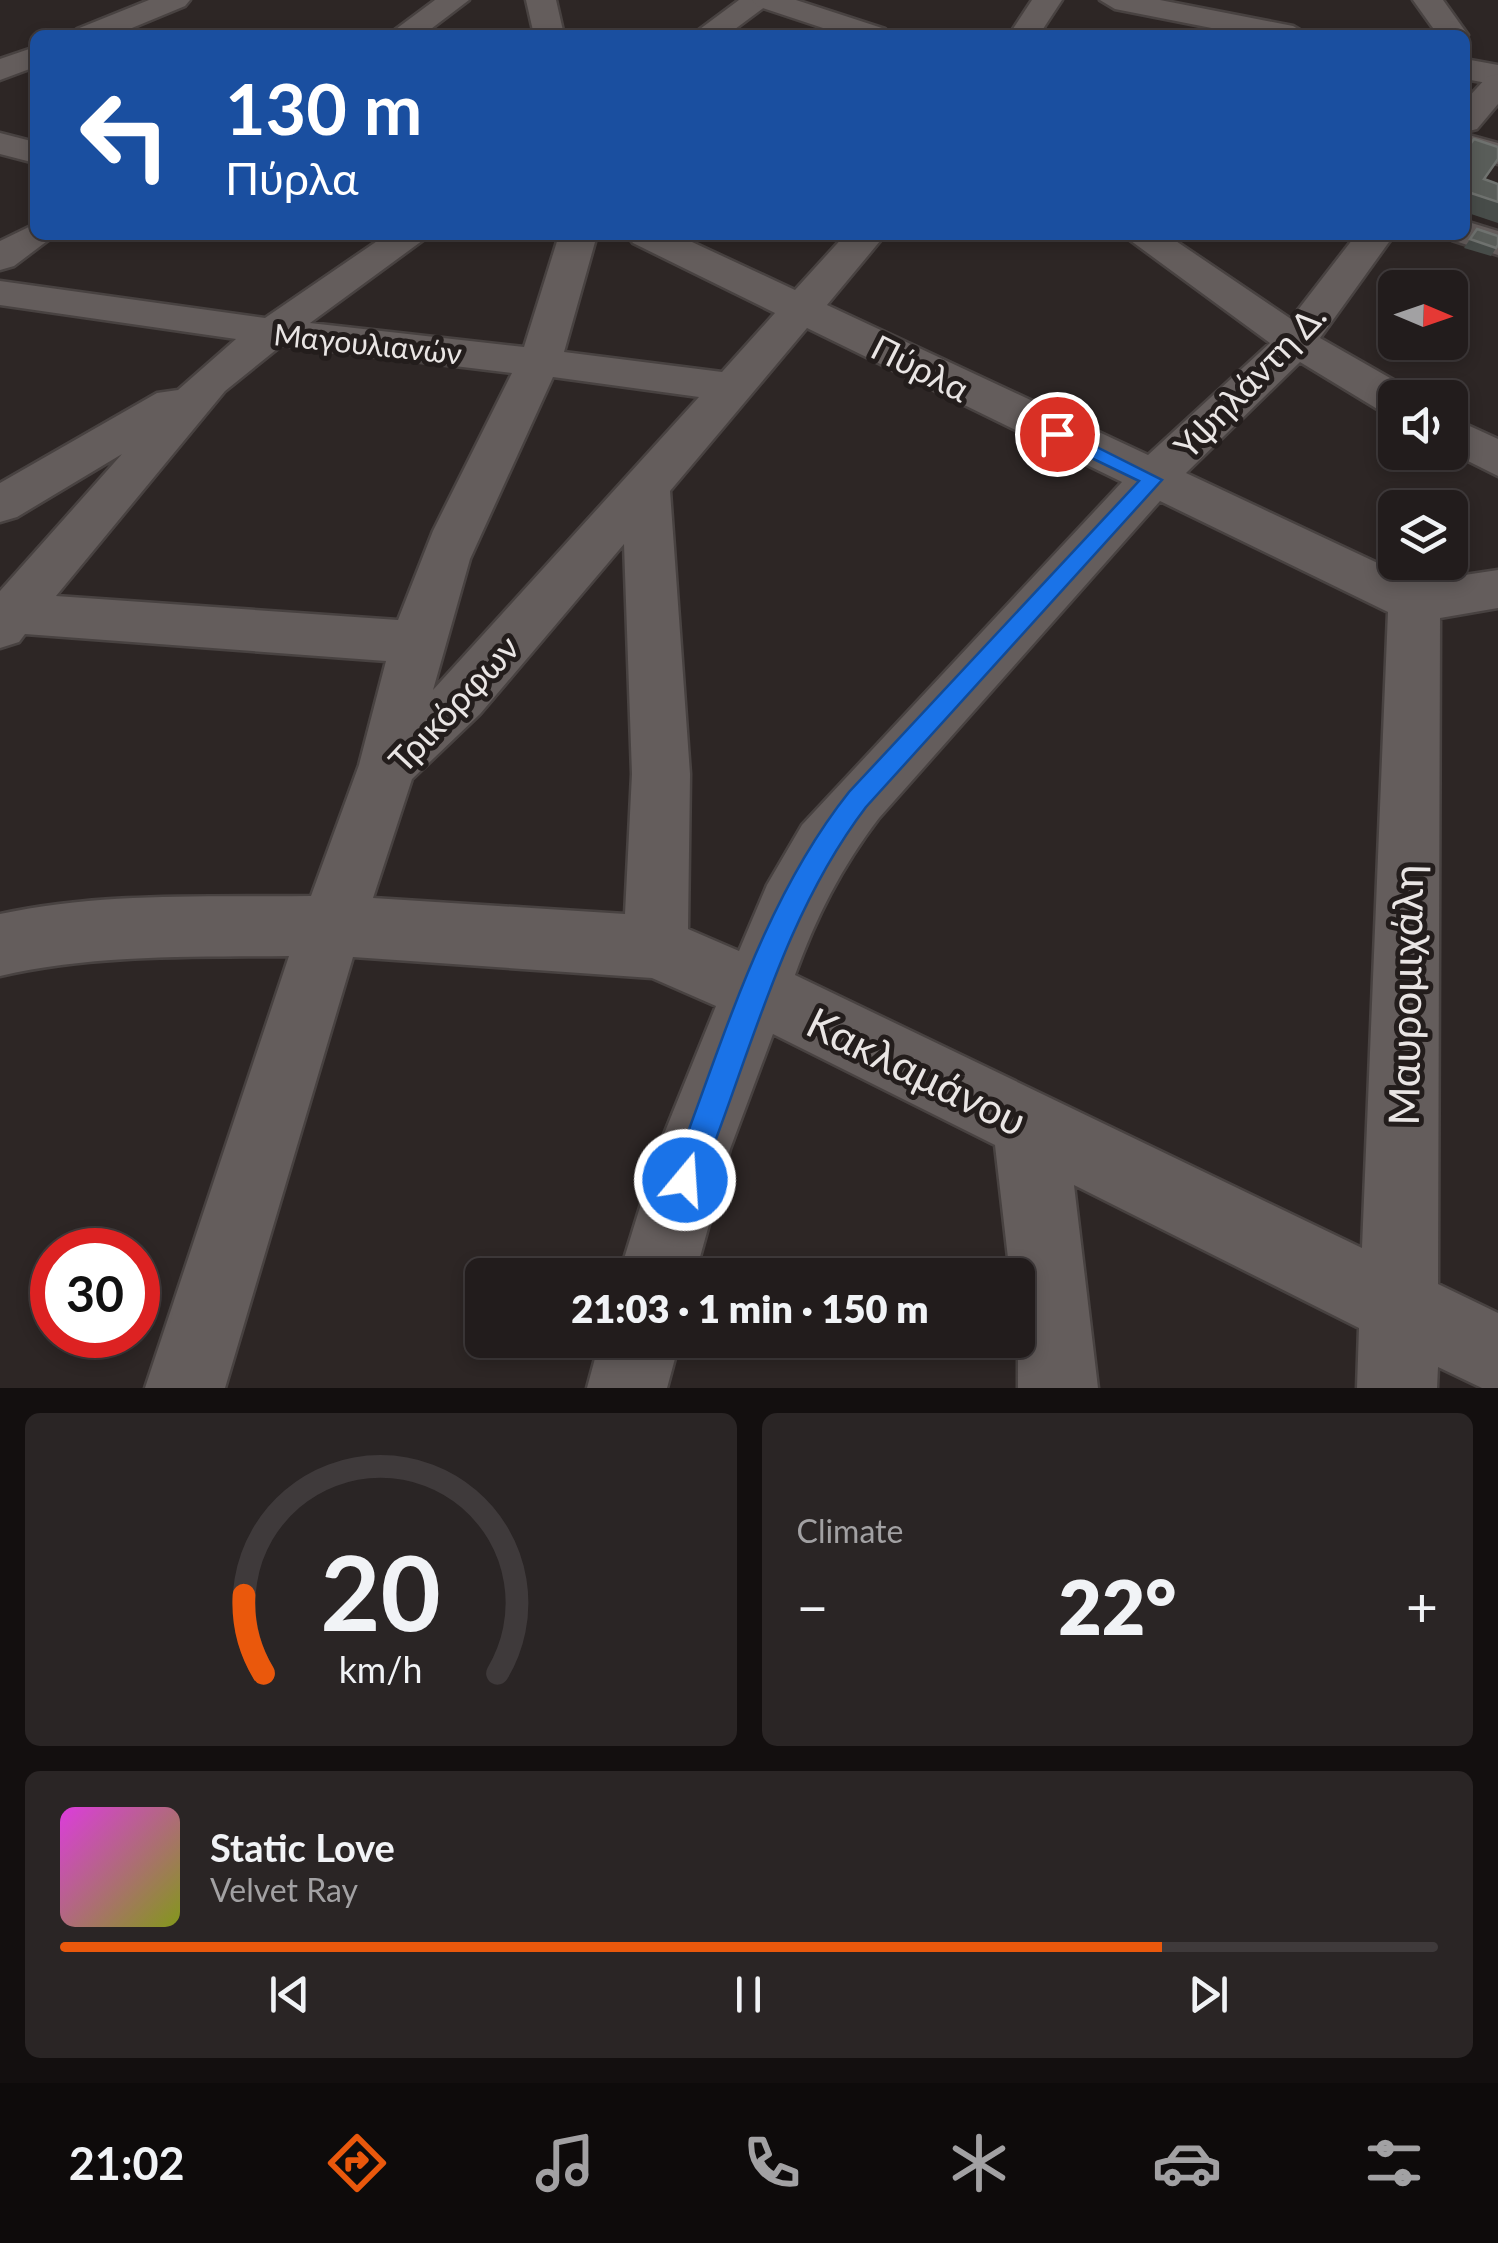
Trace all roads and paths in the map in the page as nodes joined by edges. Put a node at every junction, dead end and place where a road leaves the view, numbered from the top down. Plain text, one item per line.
1 (175, 0) edge
2 (454, 0) edge
3 (541, 0) edge
4 (763, 0) edge
5 (1048, 0) edge
6 (1115, 0) edge
7 (1428, 0) edge
8 (100, 30) edge
9 (410, 30) edge
10 (549, 30) edge
11 (715, 30) edge
12 (858, 30) edge
13 (1027, 30) edge
14 (1268, 30) edge
15 (1449, 30) edge
16 (30, 58) edge
17 (0, 70) edge
18 (1481, 70) edge
19 (1470, 106) edge
20 (1470, 146) edge
21 (1498, 154) edge
22 (1470, 234) edge
23 (30, 239) edge
24 (404, 240) edge
25 (577, 240) edge
26 (657, 240) edge
27 (862, 240) edge
28 (1149, 240) edge
29 (1371, 240) edge
30 (1498, 244) edge
31 (0, 258) edge
32 (0, 292) edge
33 (804, 308) junction
34 (269, 334) junction
35 (1296, 342) junction
36 (541, 361) junction
37 (210, 381) junction
38 (736, 388) junction
39 (1378, 390) edge
40 (1468, 442) edge
41 (1498, 460) edge
42 (1152, 480) junction
43 (646, 490) junction
44 (0, 505) edge
45 (1498, 589) edge
46 (1414, 602) junction
47 (4, 617) edge
48 (416, 642) junction
49 (388, 765) junction
50 (333, 926) junction
51 (0, 945) edge
52 (655, 948) junction
53 (758, 992) junction
54 (1028, 1125) junction
55 (663, 1258) edge
56 (1400, 1309) junction
57 (1498, 1356) edge
58 (635, 1358) edge
59 (185, 1388) edge
60 (627, 1388) edge
61 (1058, 1388) edge
62 (1397, 1388) edge

1 - 8 street
2 - 9 street
3 - 10 street
4 - 11 street
4 - 12 street
5 - 13 street
6 - 14 street
7 - 15 street
16 - 17 street
18 - 19 street
20 - 21 street
22 - 30 street
23 - 31 street
24 - 34 street
25 - 36 street
26 - 33 street, Πύρλα
27 - 33 street, Τρικόρφων
28 - 35 street
29 - 35 street, Υψηλάντη Δ.
32 - 34 street, Μαγουλιανών
33 - 38 street, Τρικόρφων
33 - 42 street, Πύρλα
34 - 36 street, Μαγουλιανών
34 - 37 street
35 - 39 street
35 - 42 street, Υψηλάντη Δ.
36 - 38 street, Μαγουλιανών
36 - 48 street
37 - 44 street
37 - 47 street
38 - 43 street, Τρικόρφων
40 - 41 street
42 - 46 street, Πύρλα
42 - 53 street, Υψηλάντη Δ.
43 - 49 street, Τρικόρφων
43 - 52 street
45 - 46 street
46 - 56 street, Μαυρομιχάλη
47 - 48 street
48 - 49 street
49 - 50 street, Τρικόρφων
50 - 51 street, Κακλαμάνου
50 - 52 street, Κακλαμάνου
50 - 59 street, Τρικόρφων
52 - 53 street, Κακλαμάνου
53 - 54 street, Κακλαμάνου
53 - 55 street, Υψηλάντη Δ.
54 - 56 street, Κακλαμάνου
54 - 61 street
56 - 57 street, Κακλαμάνου
56 - 62 street, Μαυρομιχάλη
58 - 60 street

